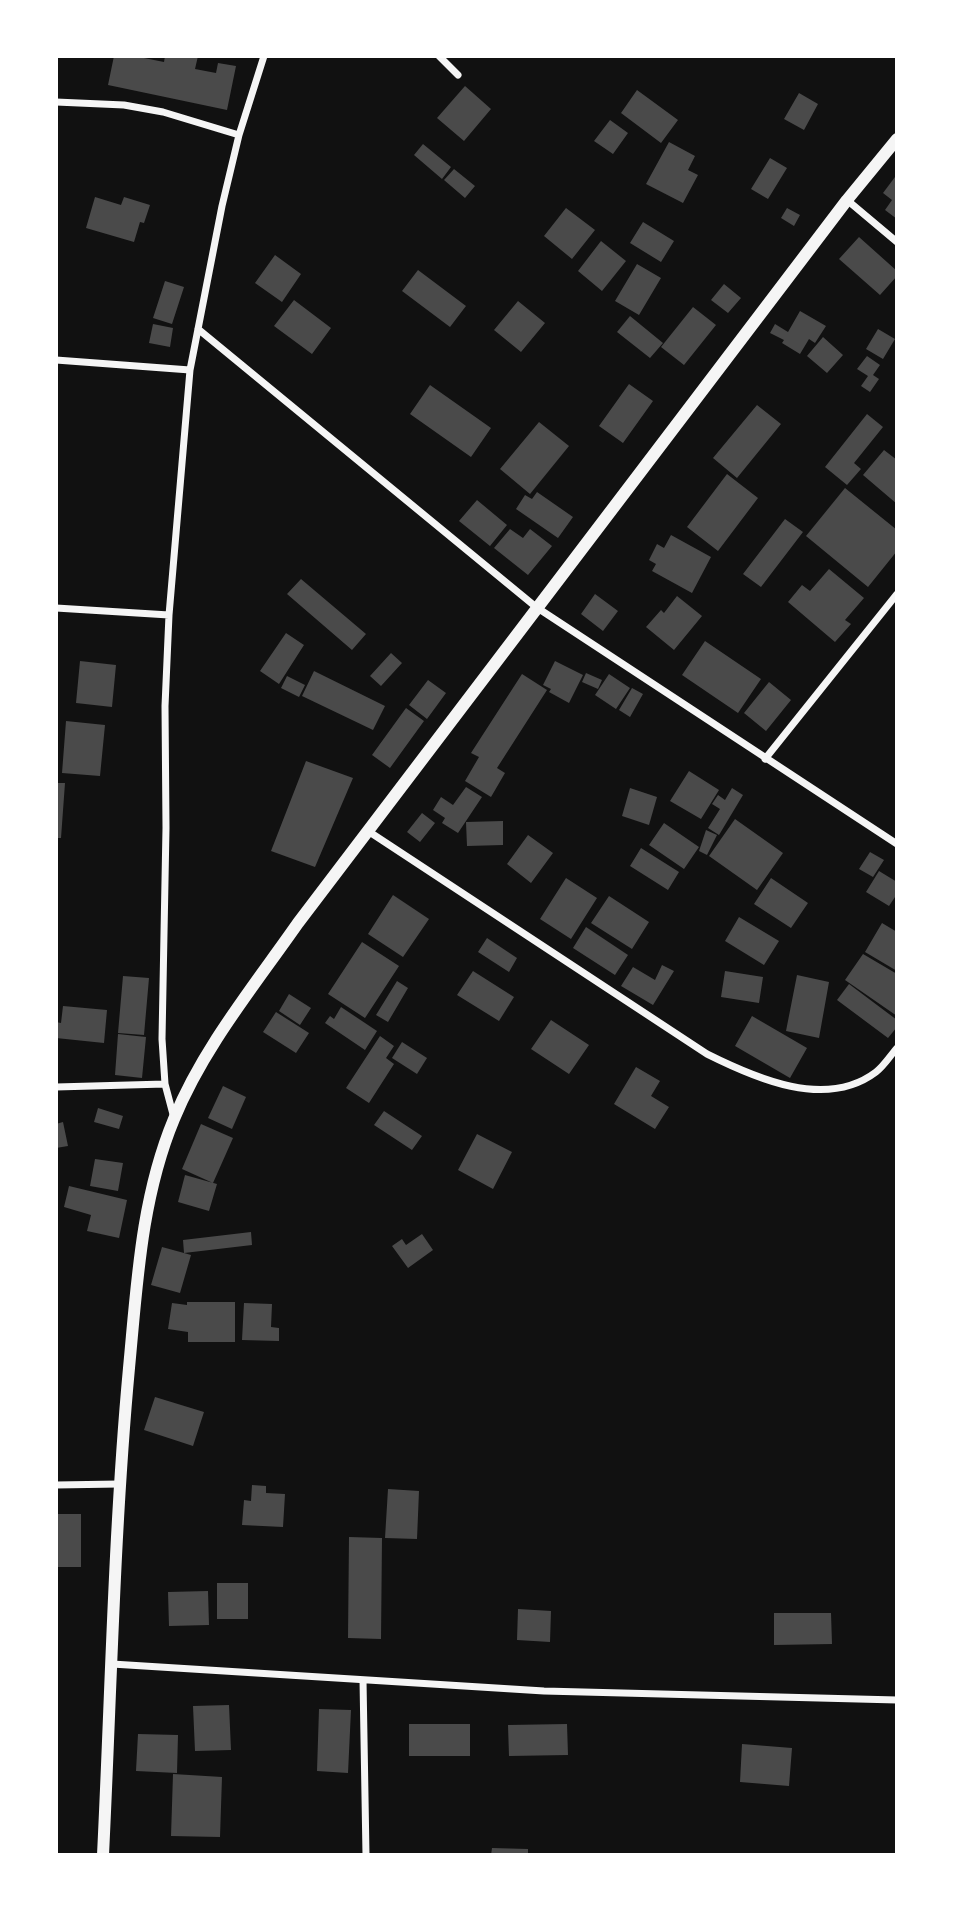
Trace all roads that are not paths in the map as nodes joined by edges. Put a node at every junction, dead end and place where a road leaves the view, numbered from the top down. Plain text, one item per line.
1 (264, 56) edge
2 (439, 56) edge
3 (458, 75) dead end
4 (56, 102) edge
5 (239, 135) junction
6 (897, 139) edge
7 (847, 200) junction
8 (897, 242) edge
9 (198, 329) junction
10 (56, 360) edge
11 (190, 370) junction
12 (897, 594) edge
13 (536, 607) junction
14 (56, 608) edge
15 (169, 615) junction
16 (765, 758) junction
17 (368, 831) junction
18 (897, 844) edge
19 (897, 1048) edge
20 (165, 1084) junction
21 (56, 1087) edge
22 (174, 1119) junction
23 (119, 1484) junction
24 (56, 1485) edge
25 (112, 1664) junction
26 (363, 1680) junction
27 (897, 1700) edge
28 (103, 1855) edge
29 (366, 1855) edge

1 - 5 street
2 - 3 street
4 - 5 street
5 - 9 street
6 - 7 street
7 - 8 street
7 - 13 street
9 - 11 street
9 - 13 street
10 - 11 street
11 - 15 street
12 - 16 street
13 - 16 street
13 - 17 street
14 - 15 street
15 - 20 street
16 - 18 street
17 - 19 street
17 - 22 street
20 - 21 street
20 - 22 street
22 - 23 street
23 - 24 street
23 - 25 street
25 - 26 street
25 - 28 street
26 - 27 street
26 - 29 street

